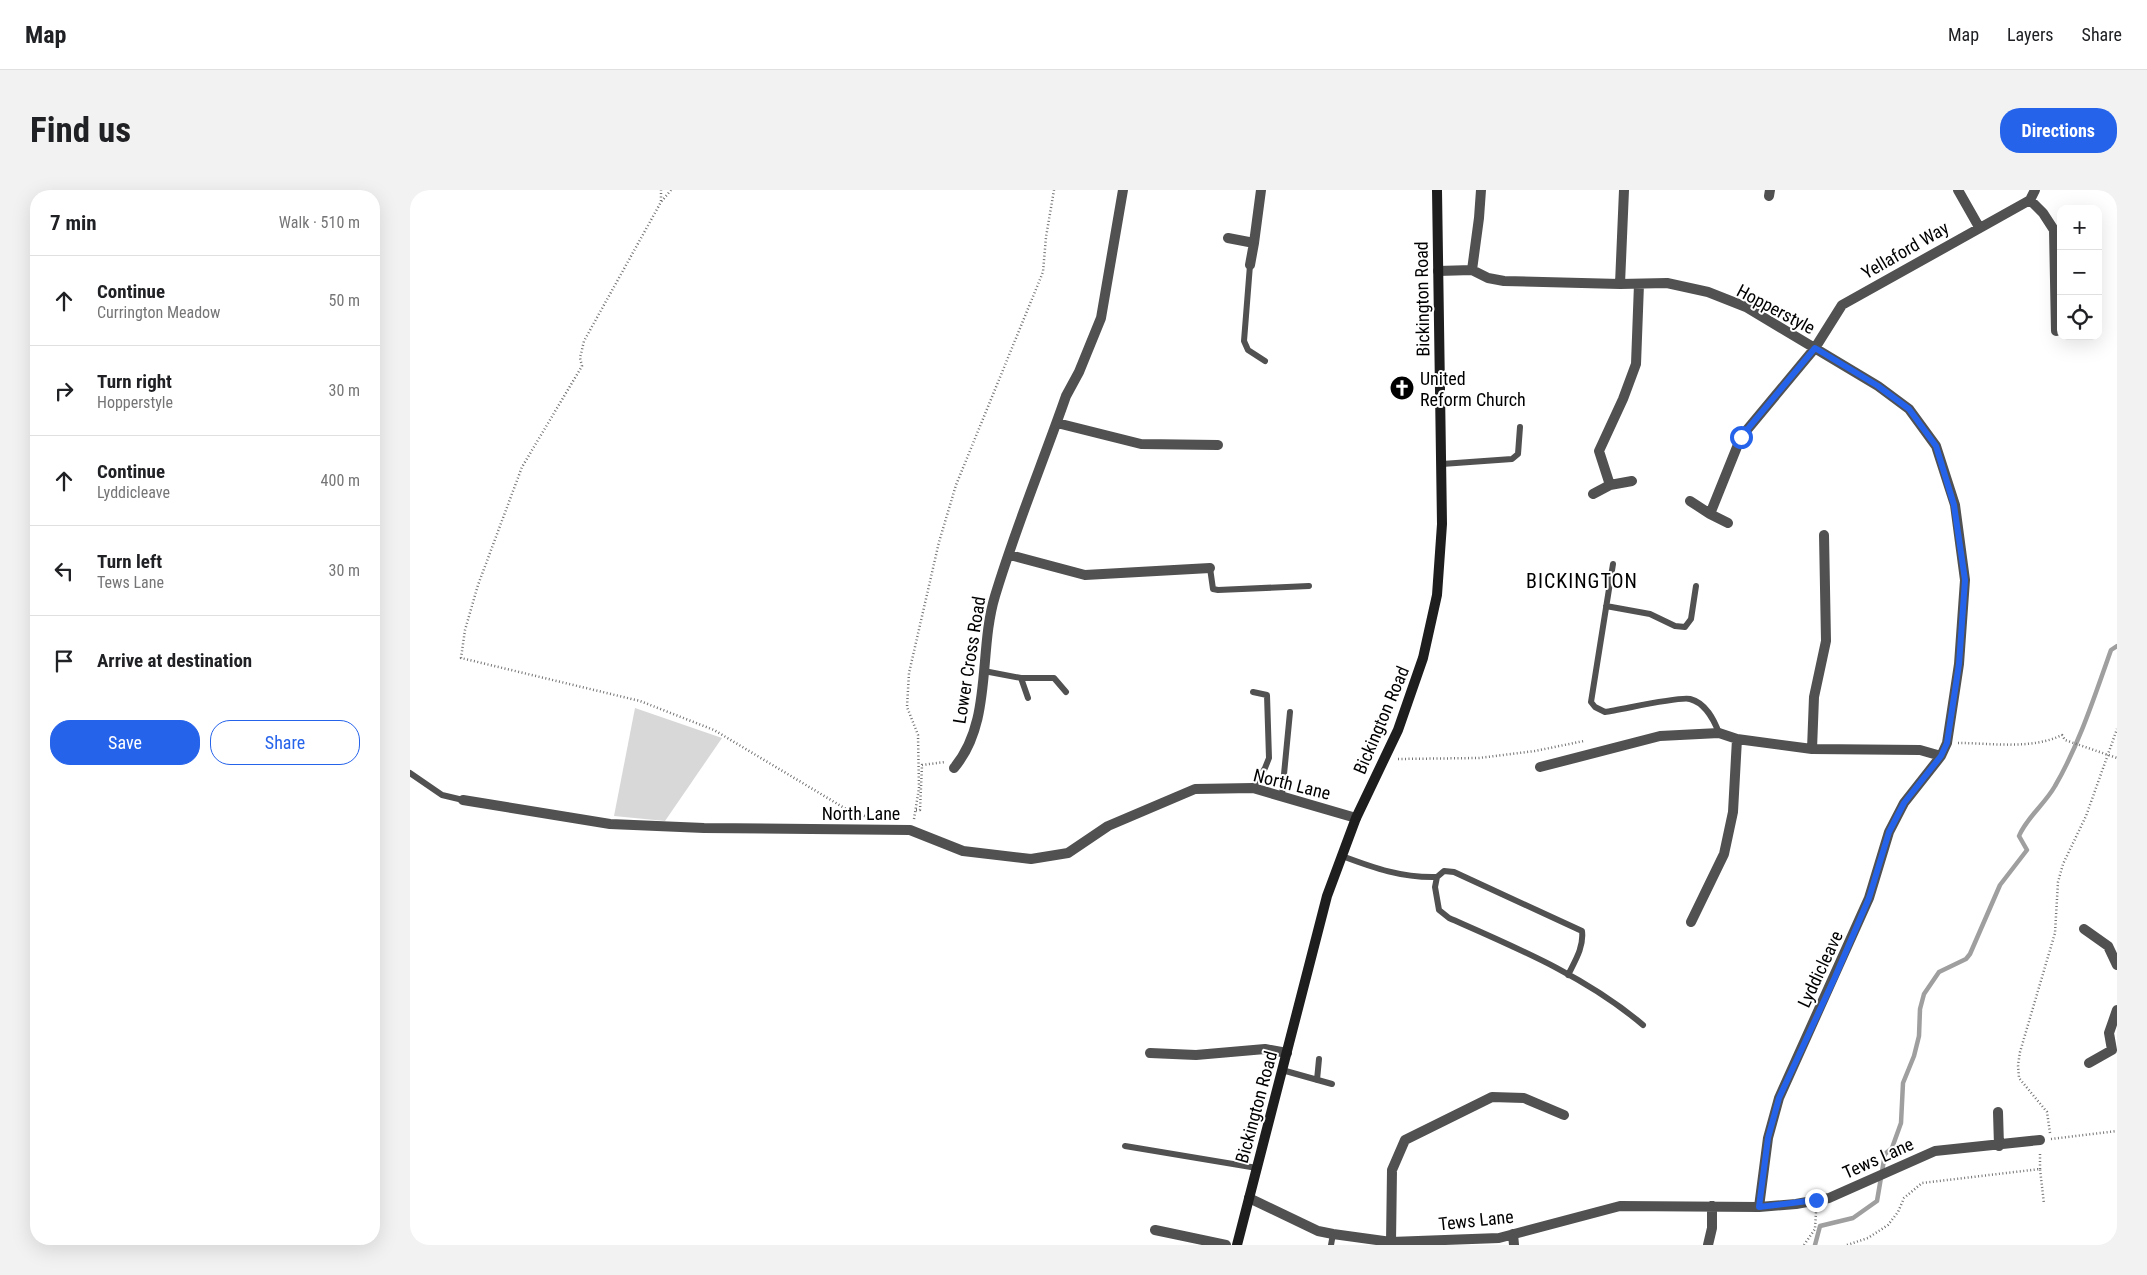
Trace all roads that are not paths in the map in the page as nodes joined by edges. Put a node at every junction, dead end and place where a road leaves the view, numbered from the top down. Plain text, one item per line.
1 (1123, 190) edge
2 (1261, 190) edge
3 (1436, 190) edge
4 (1481, 190) edge
5 (1624, 190) edge
6 (1958, 190) edge
7 (2035, 190) edge
8 (2030, 200) junction
9 (1978, 227) junction
10 (1228, 238) dead end
11 (1254, 243) junction
12 (2057, 262) edge
13 (1250, 265) joint
14 (1472, 270) junction
15 (1438, 271) junction
16 (1620, 284) junction
17 (1639, 284) junction
18 (2057, 295) edge
19 (2056, 331) dead end
20 (1815, 348) junction
21 (1265, 361) dead end
22 (1878, 386) joint
23 (1057, 422) junction
24 (1520, 427) dead end
25 (1218, 444) dead end
26 (1442, 464) junction
27 (1632, 481) dead end
28 (1610, 485) junction
29 (1593, 494) dead end
30 (1690, 501) dead end
31 (1710, 514) junction
32 (1728, 523) dead end
33 (1824, 534) dead end
34 (1010, 554) junction
35 (1613, 564) dead end
36 (1210, 568) joint
37 (1309, 586) dead end
38 (1696, 586) dead end
39 (1606, 606) junction
40 (984, 671) junction
41 (1021, 678) junction
42 (1066, 692) dead end
43 (1253, 692) dead end
44 (1028, 698) dead end
45 (1290, 712) dead end
46 (1719, 733) junction
47 (1738, 739) junction
48 (1812, 749) junction
49 (1941, 756) junction
50 (958, 764) road end
51 (1540, 767) dead end
52 (410, 773) edge
53 (1253, 788) junction
54 (1282, 794) junction
55 (463, 800) joint
56 (1356, 818) junction
57 (1342, 856) junction
58 (1436, 877) junction
59 (1691, 922) dead end
60 (2084, 929) dead end
61 (2117, 939) edge
62 (2108, 946) junction
63 (2117, 965) edge
64 (1568, 975) junction
65 (2117, 1010) edge
66 (1643, 1025) dead end
67 (2115, 1051) edge
68 (1150, 1053) dead end
69 (1287, 1053) junction
70 (1319, 1059) dead end
71 (2089, 1063) dead end
72 (1282, 1070) junction
73 (1317, 1080) junction
74 (1332, 1084) dead end
75 (1998, 1112) dead end
76 (1564, 1115) dead end
77 (2045, 1140) road end
78 (1125, 1146) dead end
79 (1999, 1146) junction
80 (1257, 1168) junction
81 (1249, 1198) junction
82 (1712, 1206) junction
83 (1759, 1207) junction
84 (1155, 1230) dead end
85 (1333, 1234) junction
86 (1513, 1234) junction
87 (1391, 1242) junction
88 (1226, 1245) edge
89 (1237, 1245) edge
90 (1331, 1245) edge
91 (1514, 1245) edge
92 (1708, 1245) edge

1 - 23 street, Lower Cross Road
2 - 11 street
3 - 15 main road, Bickington Road
4 - 14 street
5 - 16 street
6 - 9 street
7 - 8 street
8 - 9 street, Yellaford Way
8 - 12 street
9 - 20 street, Yellaford Way
10 - 11 street
11 - 13 street
13 - 21 lane
14 - 15 street, Hopperstyle
14 - 16 street, Hopperstyle
15 - 26 main road, Bickington Road
16 - 17 street, Hopperstyle
17 - 20 street, Hopperstyle
17 - 28 street
18 - 19 street
20 - 22 street, Hopperstyle
20 - 31 street, Yellaford Way
22 - 49 street, Lyddicleave
23 - 25 street
23 - 34 street, Lower Cross Road
24 - 26 lane
26 - 56 main road, Bickington Road
27 - 28 street
28 - 29 street
30 - 31 street
31 - 32 street
33 - 48 street
34 - 36 street
34 - 40 street, Lower Cross Road
35 - 39 lane
36 - 37 lane
38 - 39 lane
39 - 46 lane
40 - 41 lane
40 - 50 street, Lower Cross Road
41 - 42 lane
41 - 44 lane
43 - 53 lane
45 - 54 lane
46 - 47 street
46 - 51 street
47 - 48 street
47 - 59 street
48 - 49 street
49 - 83 street, Lyddicleave
52 - 55 lane
53 - 54 street, North Lane
53 - 55 street, North Lane
54 - 56 street, North Lane
56 - 57 main road, Bickington Road
57 - 58 lane
57 - 69 main road, Bickington Road
58 - 64 lane
58 - 64 lane
60 - 62 street
61 - 62 street
62 - 63 street
64 - 66 lane
65 - 67 street
67 - 71 street
68 - 69 street
69 - 72 main road, Bickington Road
70 - 73 lane
72 - 73 lane
72 - 80 main road, Bickington Road
73 - 74 lane
75 - 79 street
76 - 87 street
77 - 79 street, Tews Lane
78 - 80 lane
79 - 83 street, Tews Lane
80 - 81 main road, Bickington Road
81 - 85 street, Tews Lane
81 - 89 main road, Bickington Road
82 - 83 street, Tews Lane
82 - 86 street, Tews Lane
82 - 92 street
84 - 88 street
85 - 87 street, Tews Lane
85 - 90 lane
86 - 87 street, Tews Lane
86 - 91 street

